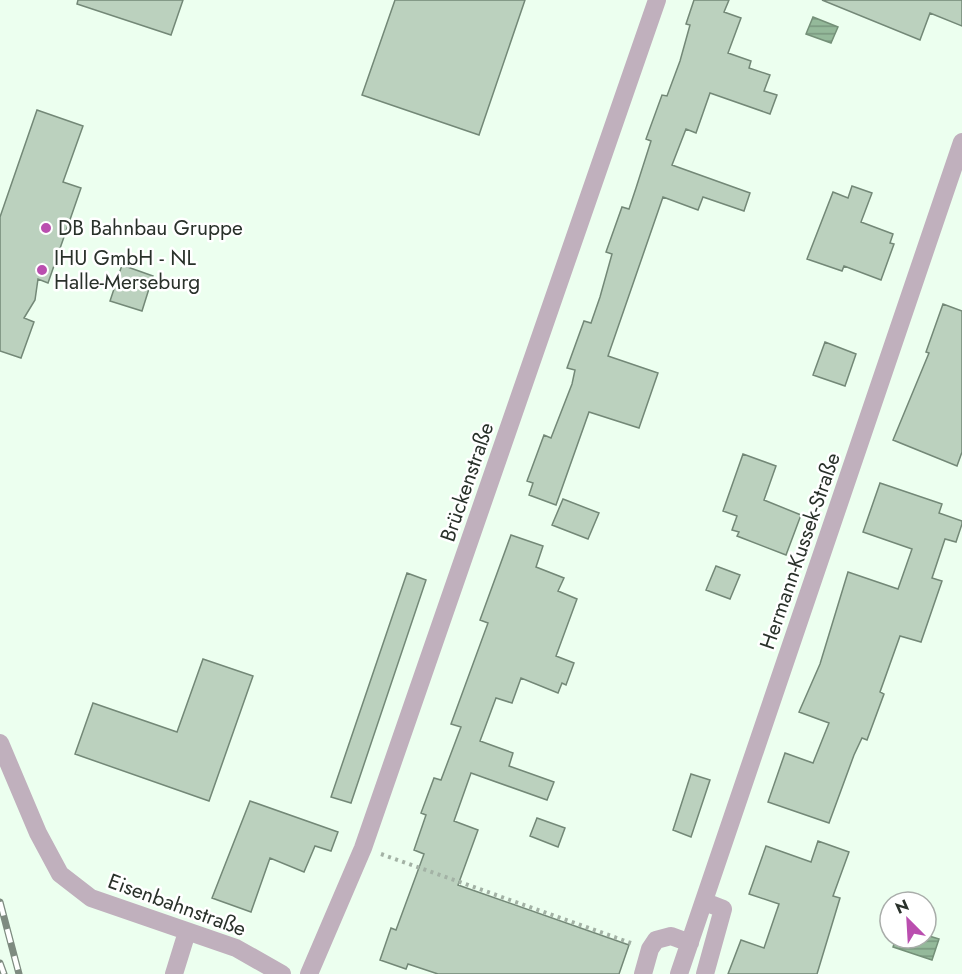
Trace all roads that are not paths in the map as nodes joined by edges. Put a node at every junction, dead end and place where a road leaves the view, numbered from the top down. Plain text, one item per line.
1 (657, 0) edge
2 (962, 142) edge
3 (0, 743) edge
4 (705, 903) junction
5 (188, 932) junction
6 (690, 943) junction
7 (174, 974) edge
8 (282, 974) edge
9 (309, 974) edge
10 (643, 974) edge
11 (679, 974) edge
12 (705, 974) edge

1 - 9 street, Brückenstraße
2 - 4 street, Hermann-Kussek-Straße
3 - 5 street, Eisenbahnstraße
4 - 6 street, Hermann-Kussek-Straße
4 - 12 street
5 - 7 street
5 - 8 street, Eisenbahnstraße
6 - 10 street
6 - 11 street, Hermann-Kussek-Straße

